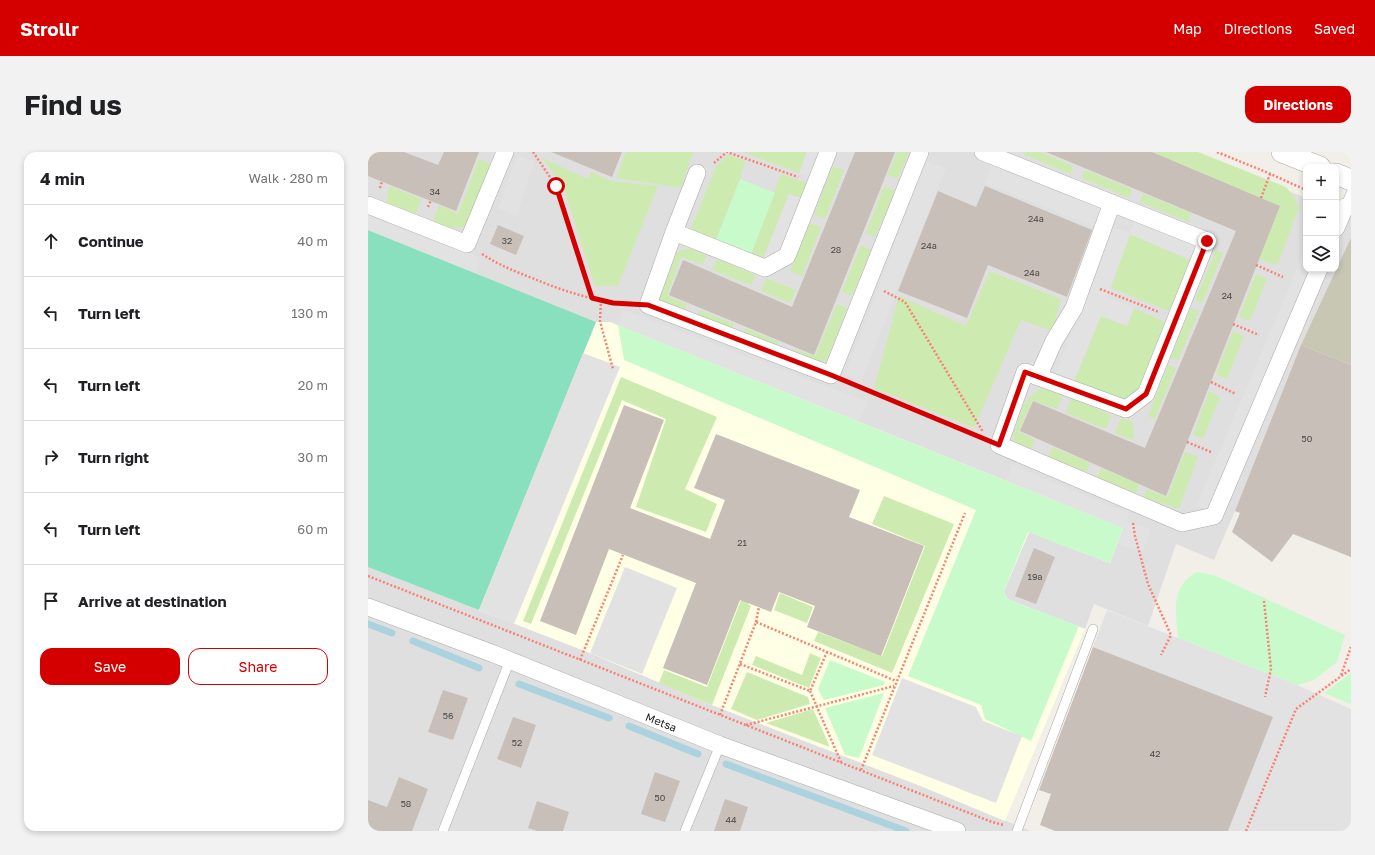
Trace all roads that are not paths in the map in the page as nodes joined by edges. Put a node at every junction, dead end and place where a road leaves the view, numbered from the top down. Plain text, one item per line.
1 (506, 152) edge
2 (828, 152) edge
3 (920, 152) edge
4 (983, 152) edge
5 (1282, 152) edge
6 (1312, 164) edge
7 (697, 173) dead end
8 (1339, 175) edge
9 (1351, 180) edge
10 (1348, 200) edge
11 (1112, 203) junction
12 (368, 205) edge
13 (1339, 221) edge
14 (674, 232) junction
15 (1318, 272) edge
16 (1038, 377) junction
17 (368, 607) edge
18 (1093, 629) dead end
19 (510, 660) junction
20 (720, 745) junction
21 (930, 826) edge
22 (1017, 830) edge
23 (443, 831) edge
24 (686, 831) edge
25 (958, 831) edge

1 - 12 street
2 - 14 street
3 - 14 street
4 - 11 street
5 - 6 street
7 - 14 street
8 - 9 street
10 - 13 street
11 - 16 street
11 - 16 street
15 - 16 street
17 - 19 street, Metsa
18 - 22 lane
19 - 20 street, Metsa
19 - 23 lane
20 - 21 street, Metsa
20 - 24 lane
21 - 25 street, Metsa

